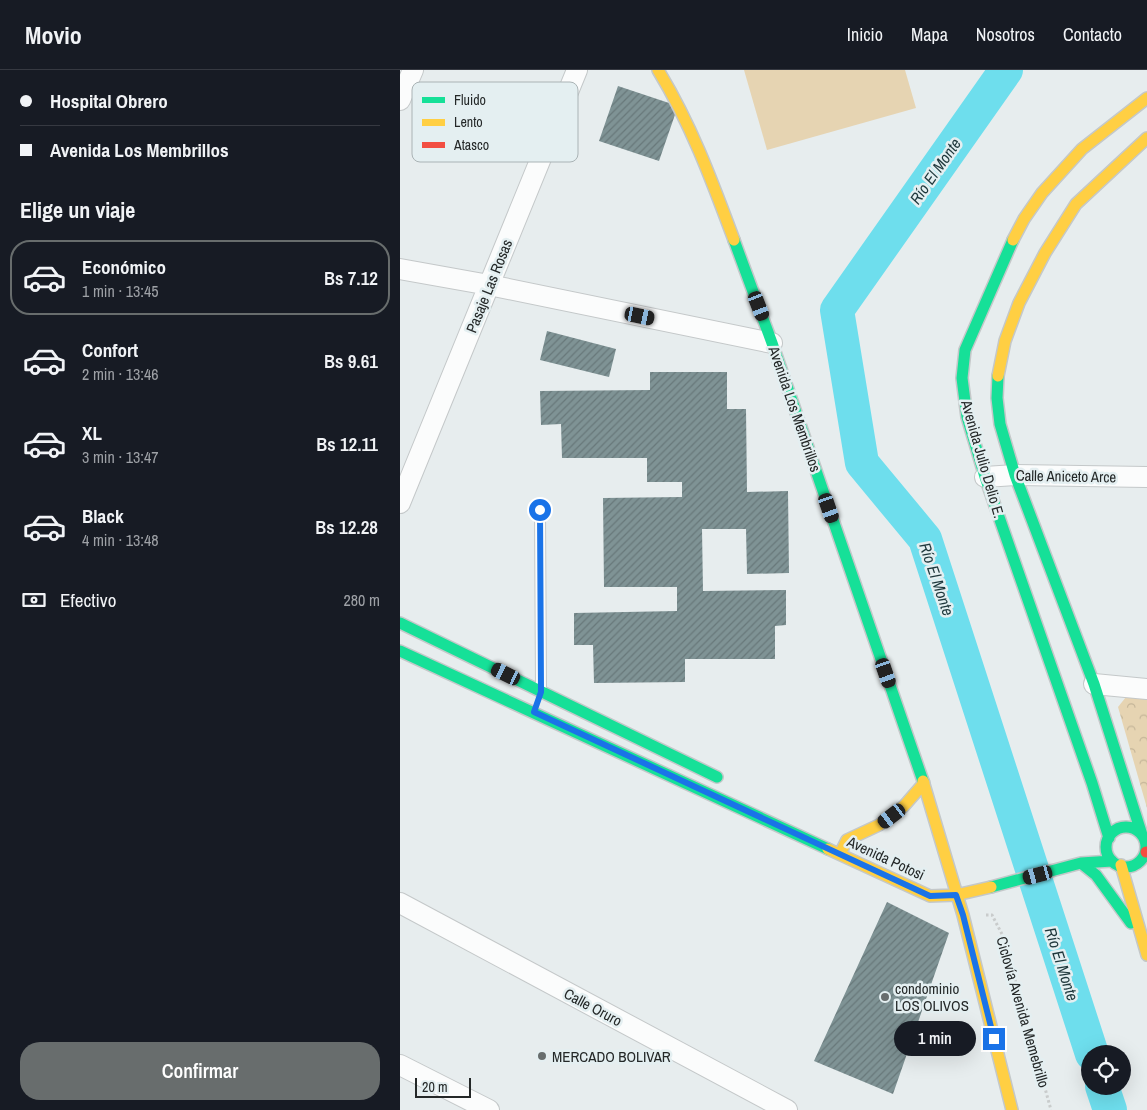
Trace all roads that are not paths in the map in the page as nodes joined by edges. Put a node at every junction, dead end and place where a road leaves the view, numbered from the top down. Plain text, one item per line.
1 (413, 70) edge
2 (577, 70) edge
3 (658, 70) edge
4 (572, 82) edge
5 (1147, 98) edge
6 (400, 100) edge
7 (1147, 138) edge
8 (540, 162) edge
9 (400, 269) edge
10 (490, 286) junction
11 (772, 342) junction
12 (1016, 475) junction
13 (985, 477) junction
14 (1147, 477) edge
15 (400, 503) edge
16 (540, 510) dead end
17 (400, 623) edge
18 (400, 650) edge
19 (1094, 684) junction
20 (1147, 689) edge
21 (537, 702) junction
22 (725, 780) dead end
23 (924, 783) junction
24 (1145, 837) edge
25 (843, 838) junction
26 (1108, 842) junction
27 (864, 848) dead end
28 (840, 854) junction
29 (1146, 856) edge
30 (1116, 863) junction
31 (1079, 864) junction
32 (941, 885) dead end
33 (956, 895) junction
34 (400, 904) edge
35 (1140, 931) junction
36 (1147, 955) edge
37 (400, 1066) edge
38 (489, 1110) edge
39 (787, 1110) edge
40 (1012, 1110) edge

1 - 6 street
2 - 4 street, Pasaje Las Rosas
3 - 11 street, Avenida Los Membrillos
5 - 13 street, Avenida Julio Delio E.
7 - 12 street, Avenida Julio Delio E.
8 - 10 street, Pasaje Las Rosas
9 - 10 street
10 - 11 street
10 - 15 street, Pasaje Las Rosas
11 - 23 street, Avenida Los Membrillos
12 - 13 street, Calle Aniceto Arce
12 - 14 street, Calle Aniceto Arce
12 - 19 street, Avenida Julio Delio E.
13 - 26 street, Avenida Julio Delio E.
16 - 21 lane
17 - 21 street, Avenida Potosi
18 - 21 street, Avenida Potosi
19 - 20 street
19 - 24 street, Avenida Julio Delio E.
21 - 22 street, Avenida Potosi
21 - 28 street, Avenida Potosi
23 - 25 street
23 - 33 street, Avenida Los Membrillos
24 - 26 street
24 - 29 street
25 - 27 street, Avenida Potosi
25 - 28 street
26 - 30 street
26 - 31 street
28 - 33 street, Avenida Potosi
29 - 30 street
30 - 31 street
30 - 35 street
31 - 33 street
31 - 35 street
32 - 33 street, Avenida Potosi
33 - 40 street, Avenida Los Membrillos
34 - 39 street, Calle Oruro
35 - 36 street
37 - 38 street

